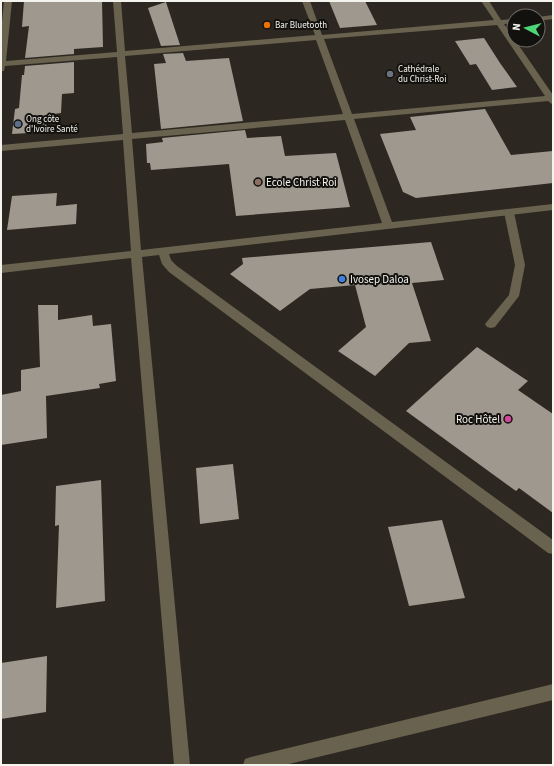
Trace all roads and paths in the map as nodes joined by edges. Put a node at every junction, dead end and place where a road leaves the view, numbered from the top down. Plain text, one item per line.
1 (8, 1) edge
2 (117, 1) edge
3 (306, 1) edge
4 (485, 1) edge
5 (500, 22) junction
6 (506, 22) edge
7 (320, 38) junction
8 (121, 55) junction
9 (1, 65) edge
10 (552, 99) edge
11 (348, 118) junction
12 (127, 137) junction
13 (1, 148) edge
14 (553, 207) edge
15 (509, 212) junction
16 (388, 226) junction
17 (163, 250) junction
18 (136, 253) junction
19 (1, 269) edge
20 (491, 324) dead end
21 (553, 548) edge
22 (553, 692) edge
23 (182, 765) edge
24 (251, 765) edge

1 - 9 street
2 - 8 street
3 - 7 street
4 - 5 street
5 - 6 street
5 - 7 street
5 - 10 street
7 - 8 street
7 - 11 street
8 - 9 street
8 - 12 street
10 - 11 street
11 - 12 street
11 - 16 street
12 - 13 street
12 - 18 street
14 - 15 street
15 - 16 street
15 - 20 street
16 - 17 street
17 - 18 street
17 - 21 street
18 - 19 street
18 - 23 street
22 - 24 street

